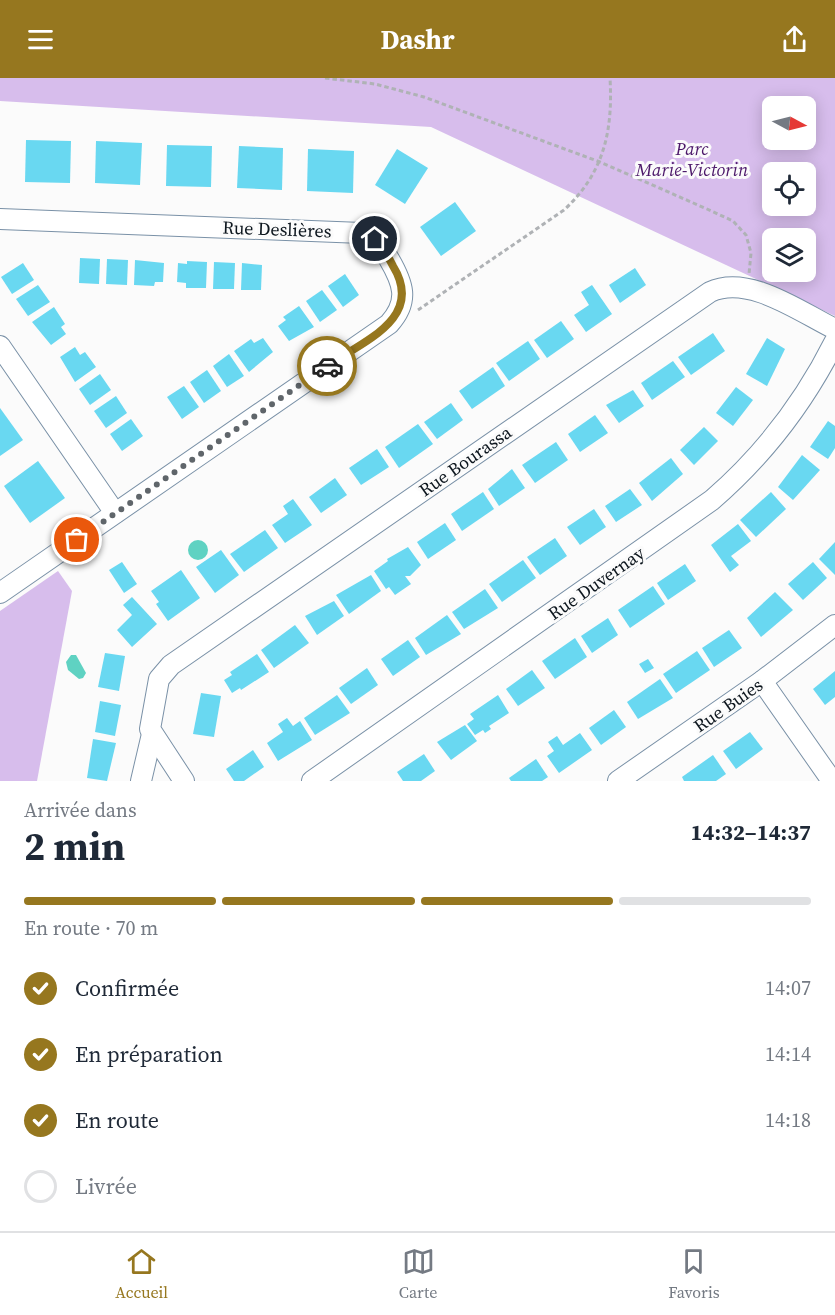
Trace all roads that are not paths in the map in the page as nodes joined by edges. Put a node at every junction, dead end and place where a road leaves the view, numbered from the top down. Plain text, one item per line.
1 (0, 219) edge
2 (835, 329) edge
3 (835, 341) edge
4 (0, 346) edge
5 (116, 513) junction
6 (0, 593) edge
7 (835, 625) edge
8 (762, 681) junction
9 (152, 734) junction
10 (141, 781) edge
11 (184, 781) edge
12 (312, 781) edge
13 (618, 781) edge
14 (832, 781) edge

1 - 5 street, Rue Deslières
2 - 9 street, Rue Bourassa
3 - 12 street, Rue Duvernay
4 - 5 street
5 - 6 street, Rue Deslières
7 - 8 street, Rue Buies
8 - 13 street, Rue Buies
8 - 14 street
9 - 10 street, Rue Bourassa
9 - 11 street

